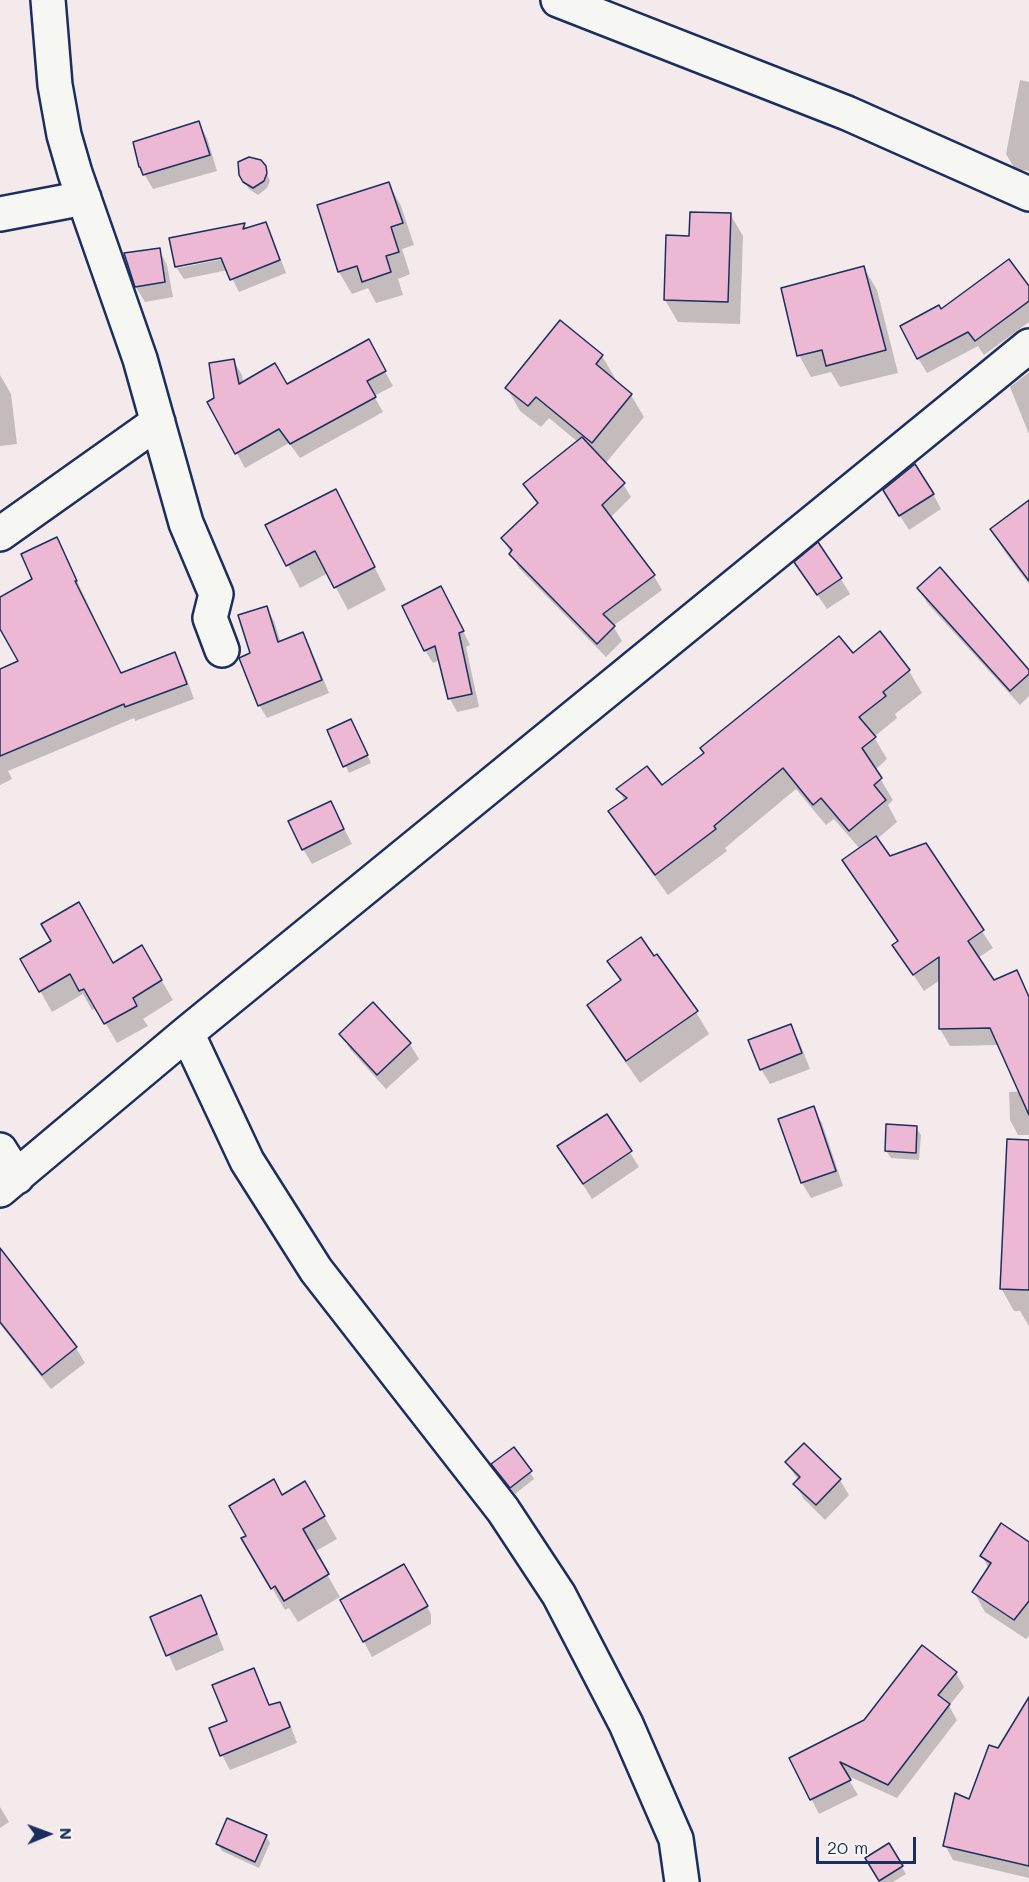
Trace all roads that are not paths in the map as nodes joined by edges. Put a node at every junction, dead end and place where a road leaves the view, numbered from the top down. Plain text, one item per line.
1 (48, 0) edge
2 (558, 0) edge
3 (1029, 194) edge
4 (84, 198) junction
5 (0, 214) edge
6 (1029, 346) edge
7 (158, 422) junction
8 (0, 534) edge
9 (222, 650) dead end
10 (187, 1033) junction
11 (6, 1172) edge
12 (682, 1882) edge

1 - 4 street
2 - 3 street
4 - 5 street
4 - 7 street
6 - 10 street
7 - 8 street
7 - 9 street
10 - 11 street
10 - 12 street

